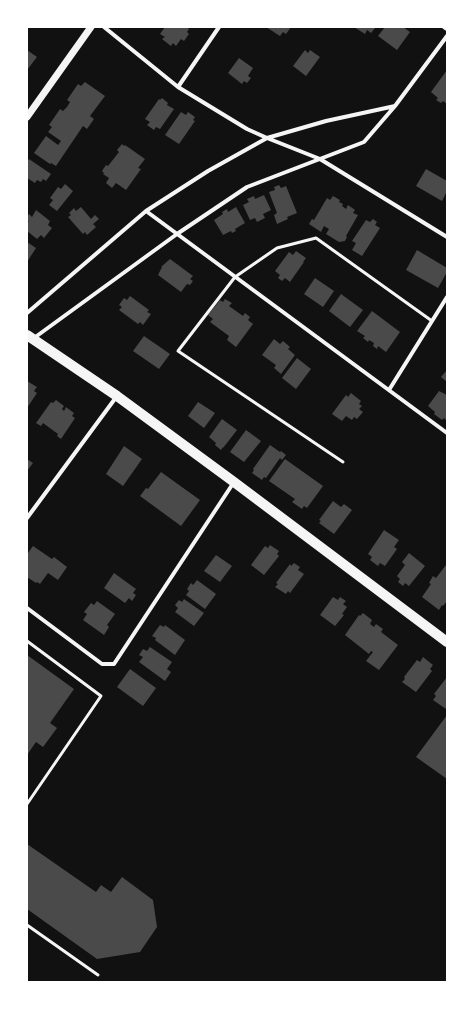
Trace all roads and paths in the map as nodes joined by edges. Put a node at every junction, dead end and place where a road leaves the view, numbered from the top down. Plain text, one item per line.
1 (91, 27) edge
2 (104, 27) edge
3 (219, 27) edge
4 (444, 27) edge
5 (447, 29) edge
6 (447, 36) edge
7 (178, 87) junction
8 (395, 106) junction
9 (27, 117) edge
10 (267, 138) junction
11 (320, 159) junction
12 (146, 211) junction
13 (177, 234) junction
14 (447, 237) edge
15 (235, 277) junction
16 (447, 296) edge
17 (27, 313) edge
18 (432, 321) junction
19 (30, 337) edge
20 (389, 390) junction
21 (117, 396) junction
22 (447, 433) edge
23 (343, 462) dead end
24 (234, 482) junction
25 (27, 518) edge
26 (27, 608) edge
27 (27, 641) edge
28 (447, 642) edge
29 (27, 804) edge
30 (27, 925) edge
31 (98, 975) dead end

1 - 9 street
2 - 7 street
3 - 7 street
4 - 5 street
6 - 8 street
7 - 10 street
8 - 10 street
8 - 11 street
10 - 11 street
10 - 12 street
11 - 13 street
11 - 14 street
12 - 13 street
12 - 17 street
13 - 15 street
13 - 19 street
15 - 18 lane
15 - 20 street
15 - 23 lane
16 - 18 street
18 - 20 street
19 - 21 main road
20 - 22 street
21 - 24 main road
21 - 25 street
24 - 26 street
24 - 28 main road
27 - 29 lane
30 - 31 lane

